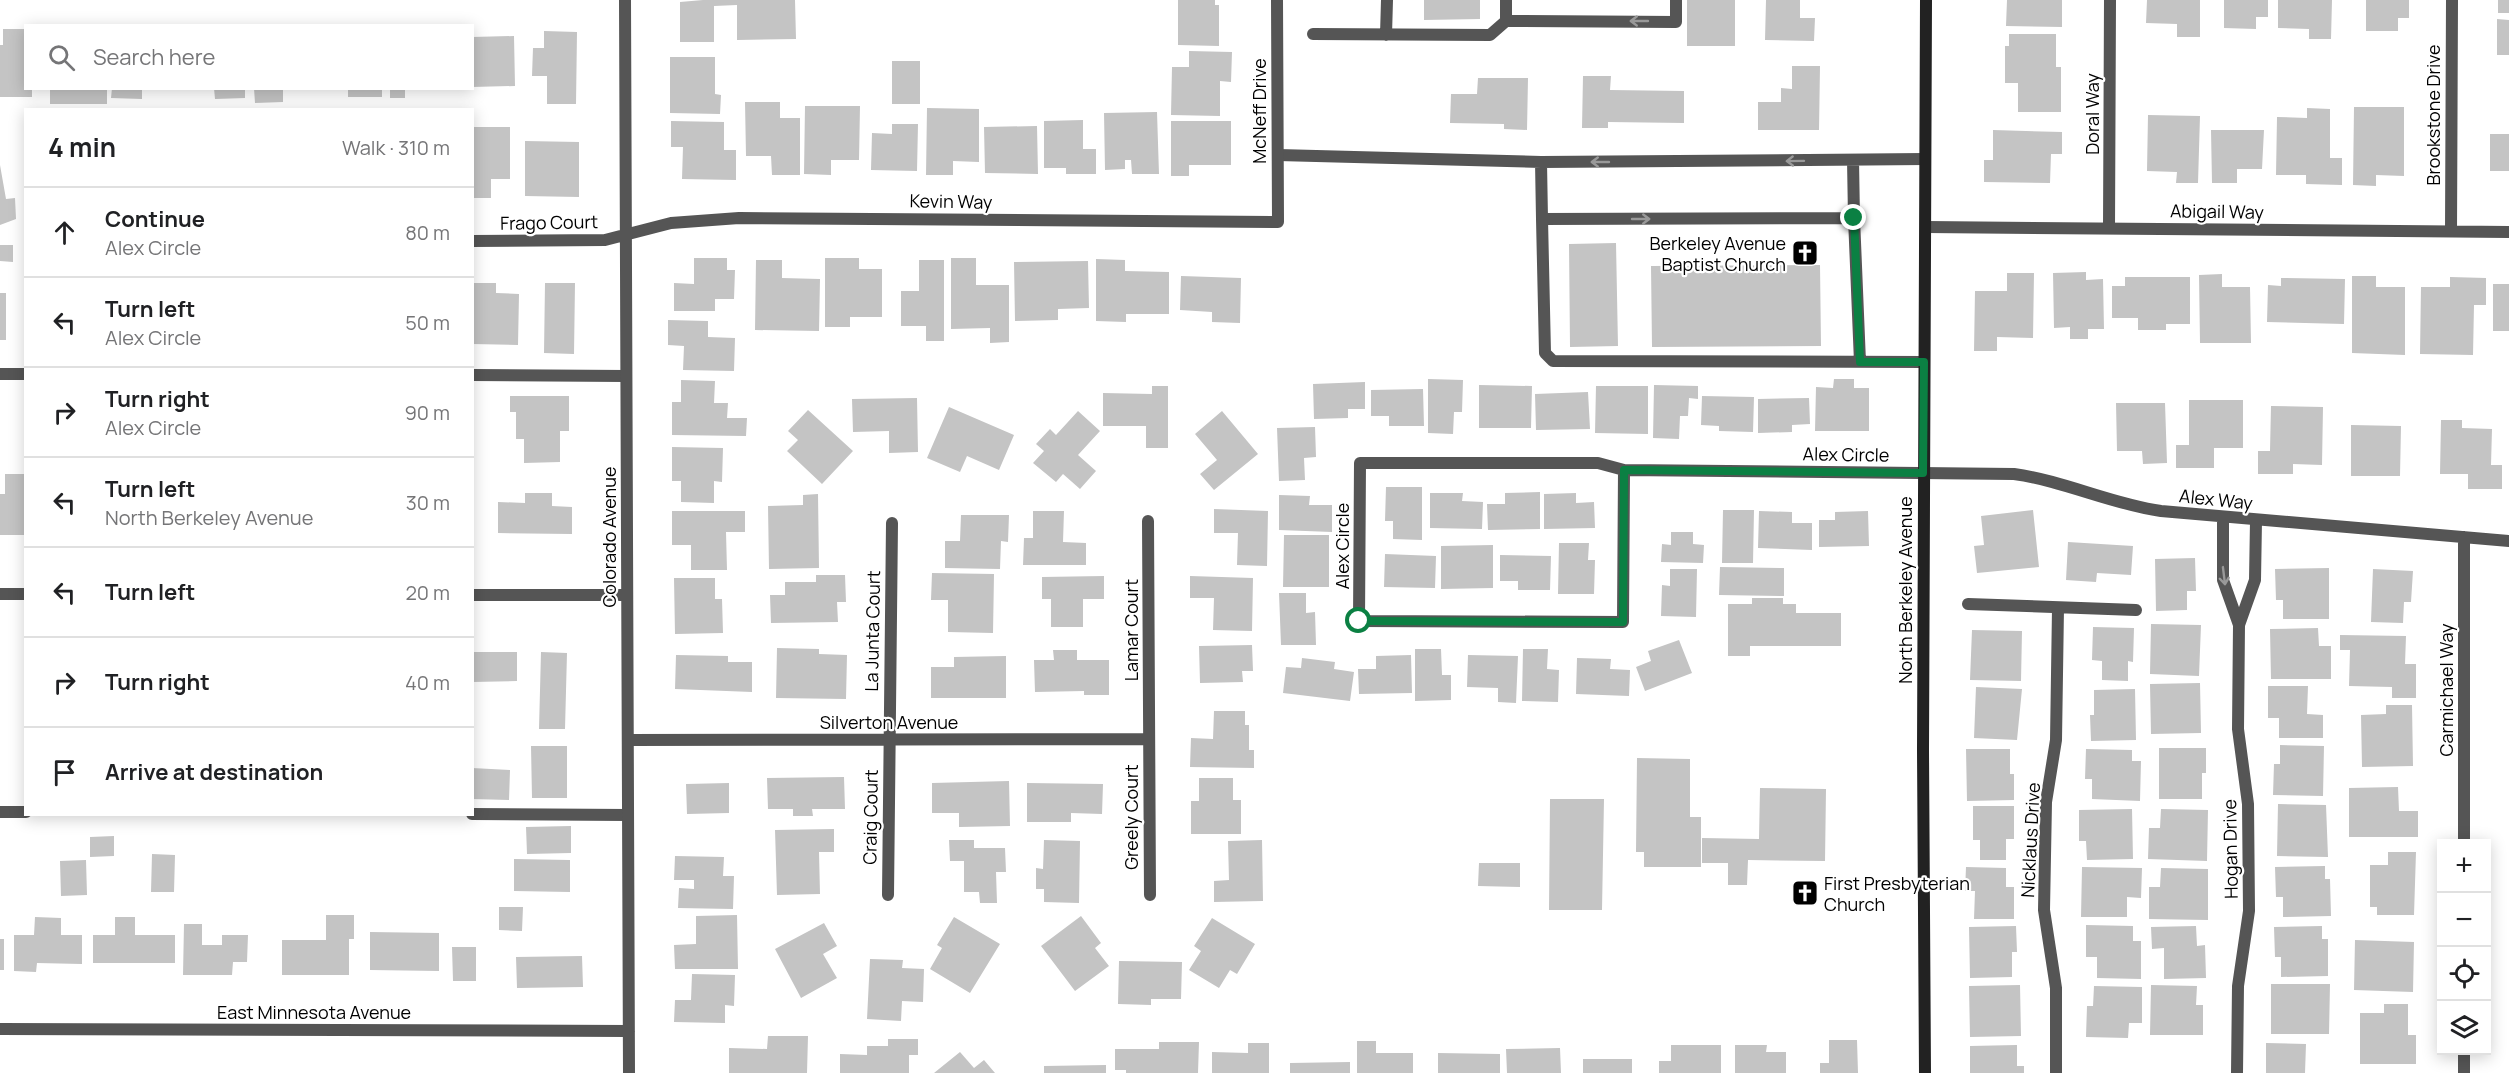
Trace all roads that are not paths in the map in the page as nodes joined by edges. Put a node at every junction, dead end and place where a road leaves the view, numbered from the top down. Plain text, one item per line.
1 (625, 0) edge
2 (1276, 0) edge
3 (1386, 0) edge
4 (1506, 0) edge
5 (1676, 0) edge
6 (1926, 0) edge
7 (2110, 0) edge
8 (2452, 0) edge
9 (1506, 21) junction
10 (1313, 34) dead end
11 (1386, 34) junction
12 (1278, 155) junction
13 (1853, 159) junction
14 (1925, 159) junction
15 (1541, 162) junction
16 (1854, 218) junction
17 (1542, 219) junction
18 (1278, 222) joint
19 (1926, 227) junction
20 (2109, 227) junction
21 (2451, 231) junction
22 (2509, 232) edge
23 (625, 236) junction
24 (474, 241) edge
25 (1860, 362) junction
26 (1924, 362) junction
27 (0, 374) edge
28 (24, 374) edge
29 (474, 375) edge
30 (626, 376) junction
31 (1624, 470) junction
32 (1923, 473) junction
33 (2223, 518) junction
34 (1148, 521) dead end
35 (2256, 521) junction
36 (892, 523) dead end
37 (2464, 537) junction
38 (2509, 541) edge
39 (0, 594) edge
40 (24, 594) edge
41 (474, 595) edge
42 (627, 595) junction
43 (1968, 604) dead end
44 (2058, 608) junction
45 (2136, 610) dead end
46 (2239, 625) junction
47 (1149, 739) junction
48 (628, 740) junction
49 (889, 740) junction
50 (0, 812) edge
51 (24, 812) edge
52 (474, 814) edge
53 (628, 815) junction
54 (2464, 839) edge
55 (888, 895) dead end
56 (1150, 895) dead end
57 (0, 1029) edge
58 (629, 1031) junction
59 (2464, 1055) edge
60 (629, 1073) edge
61 (1925, 1073) edge
62 (2056, 1073) edge
63 (2237, 1073) edge
64 (2464, 1073) edge

1 - 23 street, Colorado Avenue
2 - 12 street, McNeff Drive
3 - 11 street
4 - 9 street
5 -> 9 street
6 - 14 street, North Berkeley Avenue
7 - 20 street, Doral Way
8 - 21 street, Brookstone Drive
9 - 11 street
10 - 11 street
12 - 15 street
12 - 18 street, McNeff Drive
13 - 14 street
13 -> 15 street
13 - 16 street
14 - 19 street, North Berkeley Avenue
15 - 17 street
17 -> 16 street
16 - 25 street
17 - 25 street
18 - 23 street, Kevin Way
19 - 20 street, Abigail Way
19 - 26 street, North Berkeley Avenue
20 - 21 street, Abigail Way
21 - 22 street, Abigail Way
23 - 24 street, Frago Court
23 - 30 street, Colorado Avenue
25 - 26 street
26 - 32 street, North Berkeley Avenue
27 - 28 street
29 - 30 street
30 - 42 street, Colorado Avenue
31 - 31 street, Alex Circle
31 - 32 street, Alex Circle
32 - 33 street, Alex Way
32 - 61 street, North Berkeley Avenue
33 - 35 street, Alex Way
33 -> 46 street, Hogan Drive
34 - 47 street, Lamar Court
35 - 37 street, Alex Way
35 - 46 street, Hogan Drive
36 - 49 street, La Junta Court
37 - 38 street, Alex Way
37 - 54 street, Carmichael Way
39 - 40 street
41 - 42 street
42 - 48 street, Colorado Avenue
43 - 44 street
44 - 45 street
44 - 62 street, Nicklaus Drive
46 - 63 street, Hogan Drive
47 - 49 street, Silverton Avenue
47 - 56 street, Greely Court
48 - 49 street, Silverton Avenue
48 - 53 street, Colorado Avenue
49 - 55 street, Craig Court
50 - 51 street
52 - 53 street
53 - 58 street, Colorado Avenue
57 - 58 street, East Minnesota Avenue
58 - 60 street, Colorado Avenue
59 - 64 street

